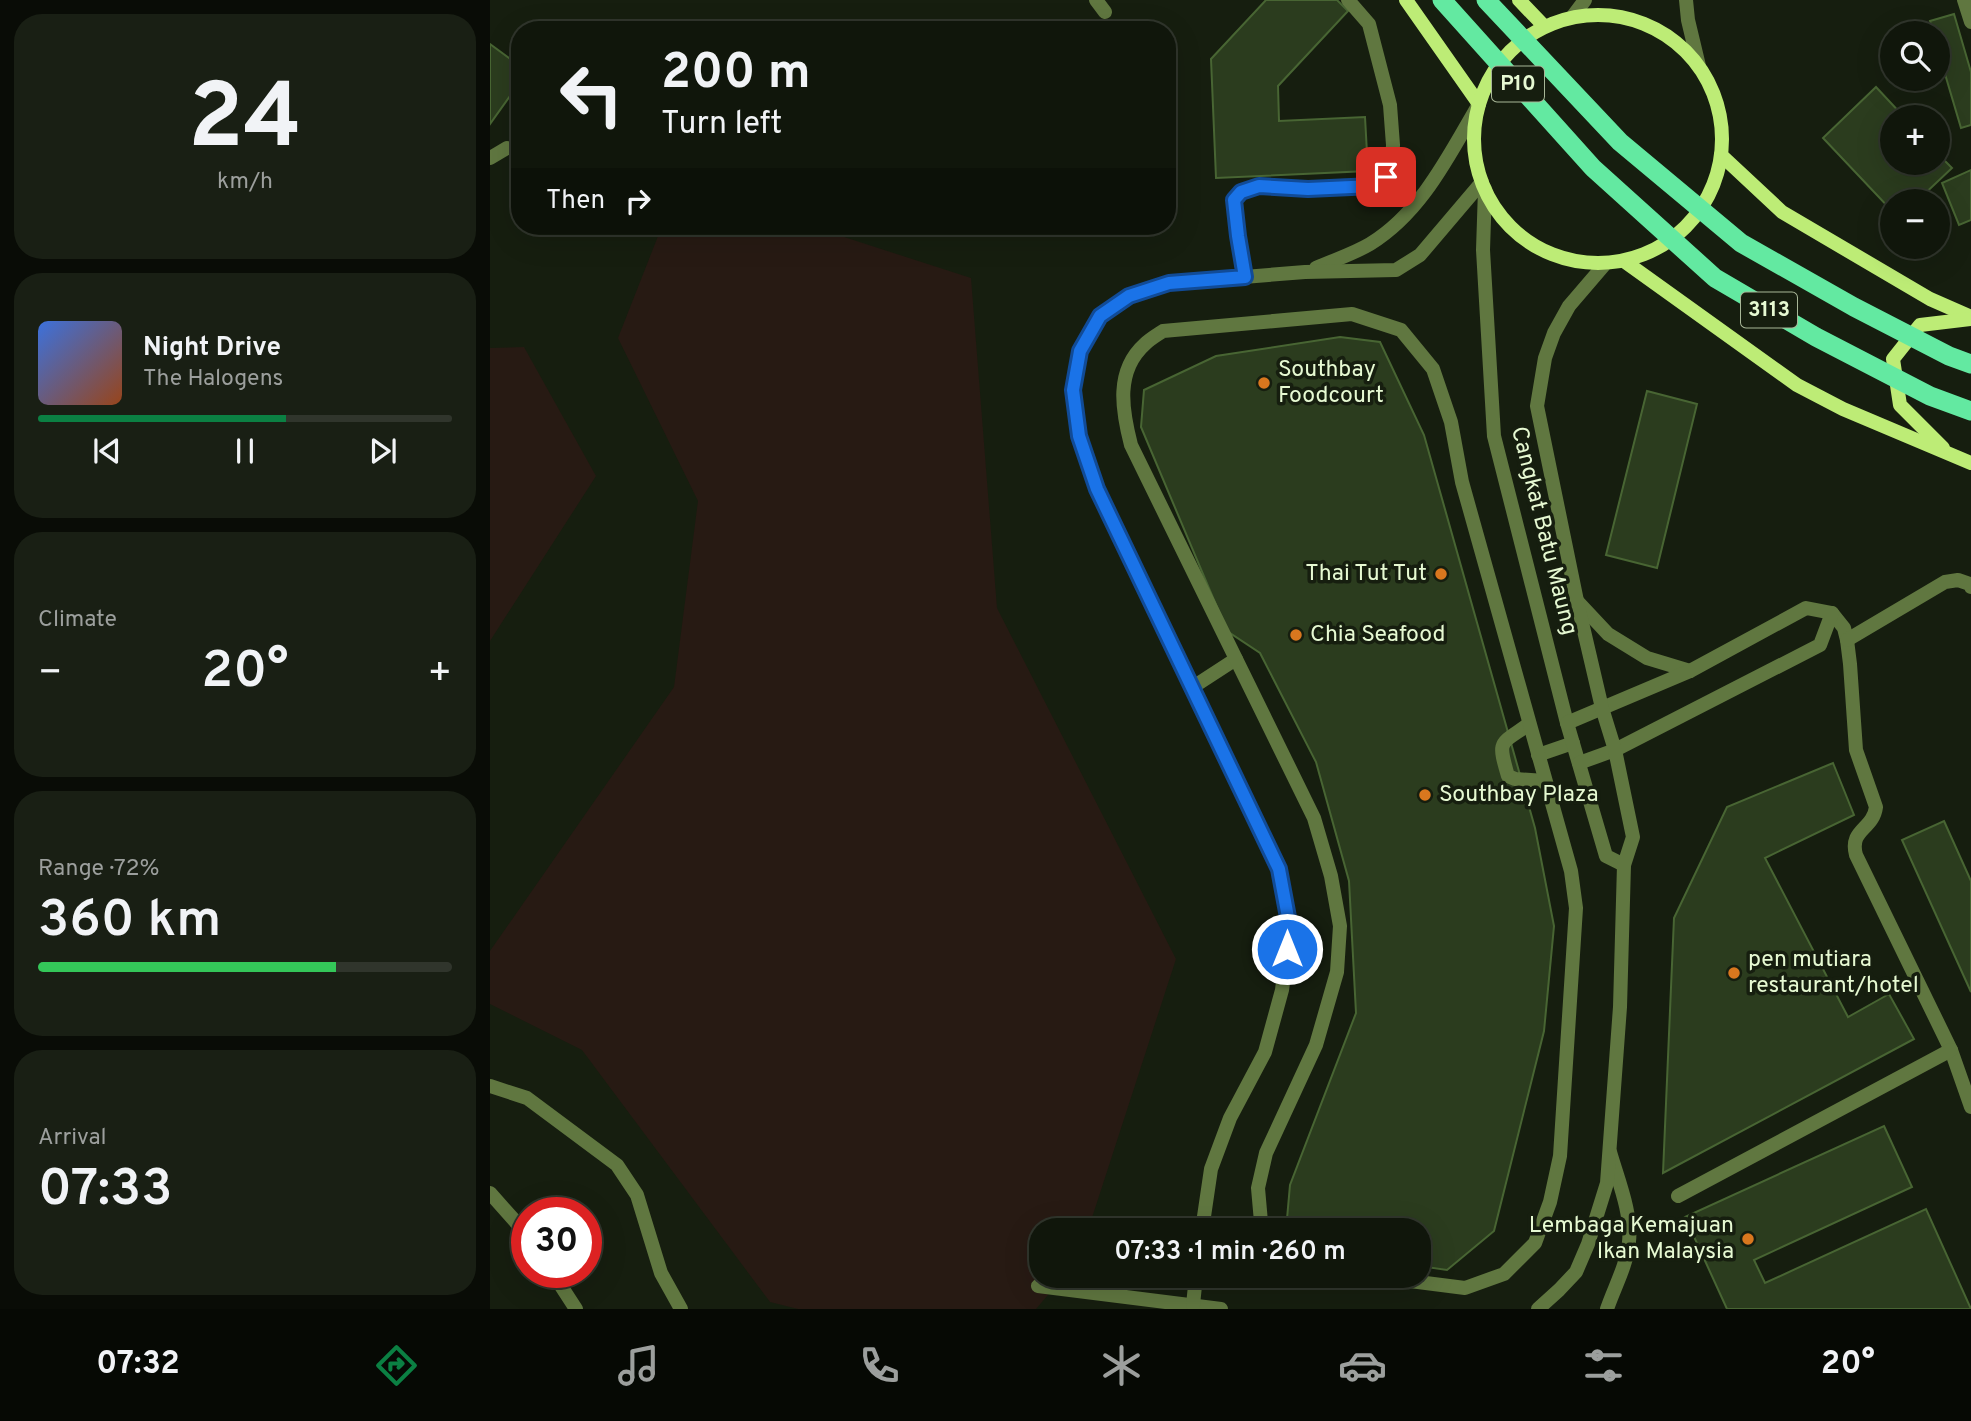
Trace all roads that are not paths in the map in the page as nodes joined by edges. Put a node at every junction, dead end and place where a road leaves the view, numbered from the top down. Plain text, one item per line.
1 (1348, 0) edge
2 (1406, 0) edge
3 (1442, 0) edge
4 (1486, 0) edge
5 (1519, 0) edge
6 (1585, 0) edge
7 (1686, 0) edge
8 (1964, 0) edge
9 (1573, 16) junction
10 (1971, 22) edge
11 (1544, 26) junction
12 (1699, 66) junction
13 (1479, 104) junction
14 (1620, 142) joint
15 (507, 148) dead end
16 (1721, 155) junction
17 (490, 158) edge
18 (1593, 168) joint
19 (1483, 186) junction
20 (1624, 261) junction
21 (1605, 264) junction
22 (1305, 272) junction
23 (1245, 277) junction
24 (1971, 318) edge
25 (1971, 364) edge
26 (1971, 411) edge
27 (1949, 454) junction
28 (1971, 463) edge
29 (1971, 587) edge
30 (1577, 601) junction
31 (1832, 613) junction
32 (1847, 640) junction
33 (1236, 659) junction
34 (1690, 671) junction
35 (1193, 687) junction
36 (1602, 708) junction
37 (1567, 723) junction
38 (1529, 724) junction
39 (1573, 743) junction
40 (1615, 750) junction
41 (1538, 755) junction
42 (1579, 763) junction
43 (1545, 781) junction
44 (1624, 865) junction
45 (1951, 1050) junction
46 (490, 1086) edge
47 (1971, 1107) edge
48 (1610, 1151) junction
49 (490, 1194) edge
50 (1678, 1196) dead end
51 (511, 1217) edge
52 (1204, 1218) edge
53 (1261, 1218) edge
54 (1431, 1284) edge
55 (562, 1288) edge
56 (1054, 1288) edge
57 (1194, 1288) edge
58 (1192, 1305) junction
59 (576, 1309) edge
60 (681, 1309) edge
61 (1221, 1309) edge
62 (1538, 1309) edge
63 (1607, 1309) edge

1 - 23 street
2 - 13 main road
3 - 18 highway, P10, bridge
4 - 14 highway, P10, bridge
5 - 11 main road
6 - 9 street
7 - 12 street
8 - 10 street
9 - 11 main road
9 - 12 main road
11 - 13 main road
12 - 16 main road
13 - 19 main road
13 - 22 street
14 - 25 highway, 3113, bridge
15 - 17 street
16 - 20 main road
16 - 24 main road
18 - 26 highway, 3113, bridge
19 - 21 main road
19 - 22 street
19 - 37 street, Cangkat Batu Maung
20 - 21 main road
20 - 27 main road
21 - 30 street, Cangkat Batu Maung
22 - 23 street
23 - 35 street
24 - 27 main road
27 - 28 main road
29 - 32 street
30 - 34 street
30 - 36 street, Cangkat Batu Maung
31 - 32 street
31 - 34 street
31 - 40 street
32 - 45 street
33 - 35 street
33 - 38 street
33 - 53 street
34 - 36 street
35 - 52 street
36 - 37 street
36 - 40 street, Cangkat Batu Maung
37 - 39 street, Cangkat Batu Maung
38 - 41 street
38 - 43 street
39 - 41 street
39 - 42 street, Cangkat Batu Maung
40 - 42 street
40 - 44 street, Cangkat Batu Maung
41 - 43 street
42 - 44 street, Cangkat Batu Maung
43 - 54 street
44 - 48 street, Cangkat Batu Maung
45 - 47 street
45 - 50 street
46 - 60 street
48 - 62 street, Cangkat Batu Maung
48 - 63 street
49 - 51 street
55 - 59 street
56 - 58 street
57 - 58 street
58 - 61 street

